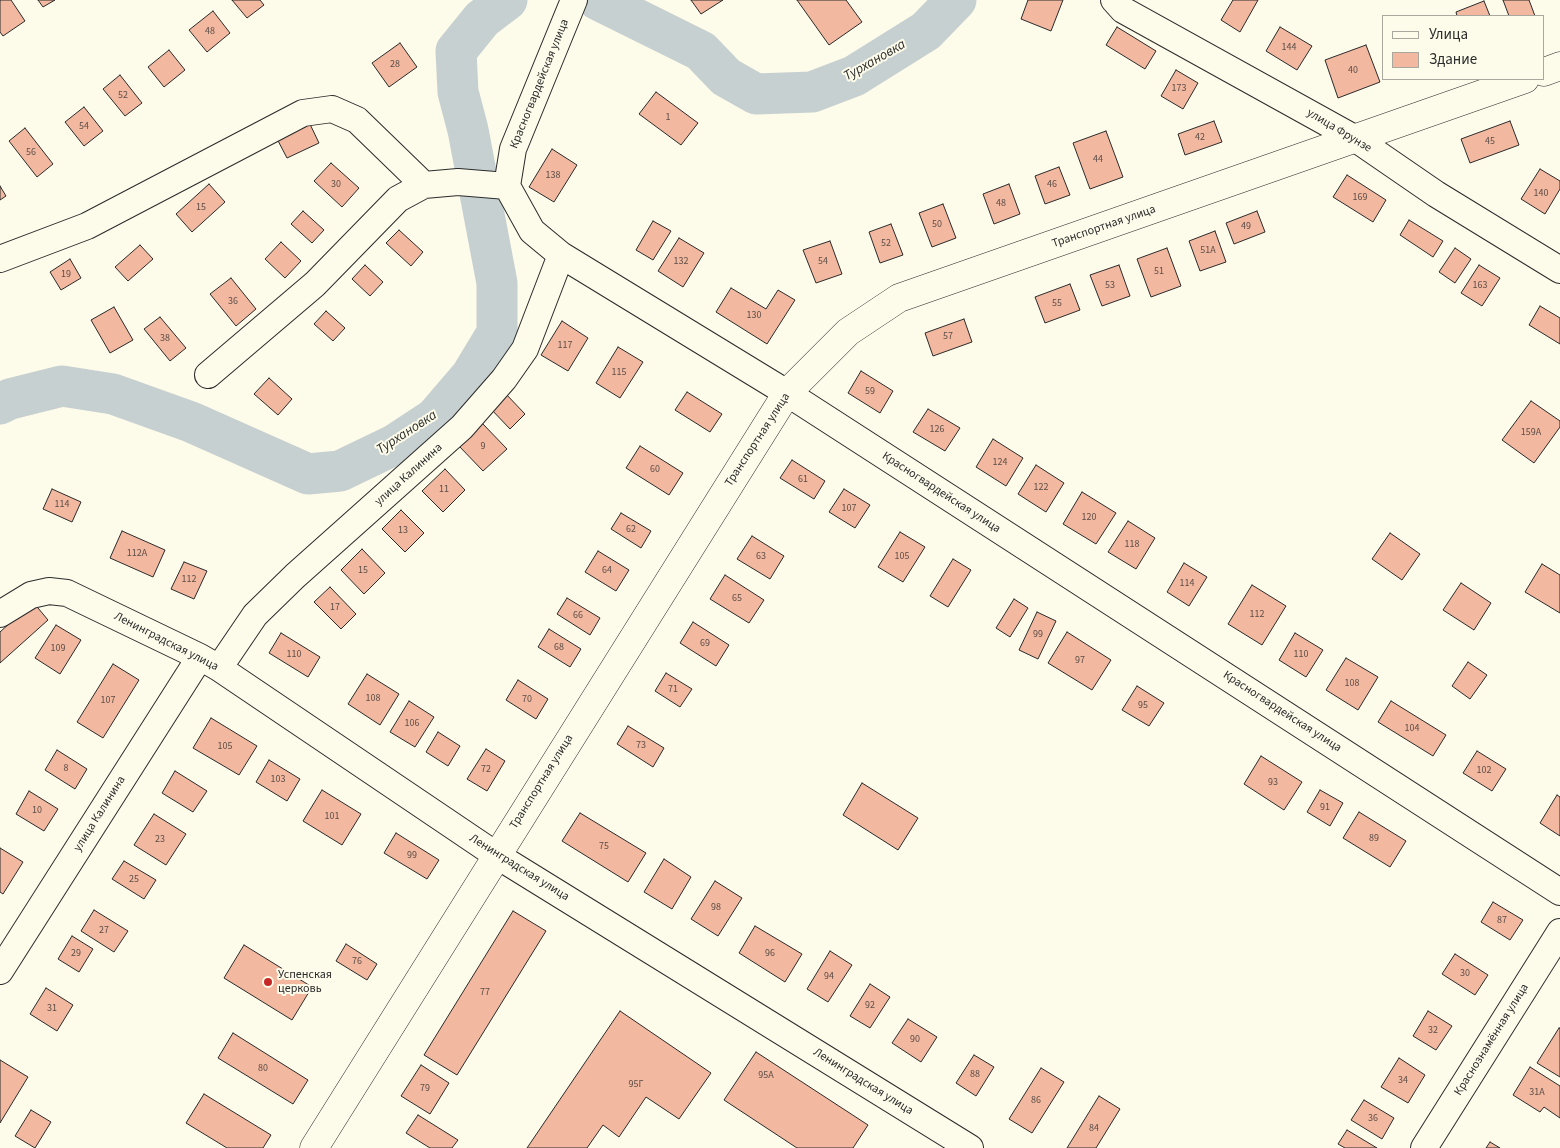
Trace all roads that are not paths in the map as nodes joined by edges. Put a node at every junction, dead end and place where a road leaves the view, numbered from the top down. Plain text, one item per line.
1 (574, 0) edge
2 (1114, 0) edge
3 (1560, 66) edge
4 (1545, 72) edge
5 (1522, 80) edge
6 (1356, 139) junction
7 (424, 185) junction
8 (507, 186) junction
9 (561, 255) junction
10 (0, 259) edge
11 (1560, 270) edge
12 (208, 375) dead end
13 (787, 393) junction
14 (0, 614) edge
15 (209, 662) junction
16 (496, 855) junction
17 (1560, 892) edge
18 (1560, 932) edge
19 (0, 971) edge
20 (314, 1148) edge
21 (970, 1148) edge
22 (1424, 1148) edge

1 - 8 street, Красногвардейская улица
2 - 6 street, улица Фрунзе
3 - 4 main road
5 - 6 main road, Транспортная улица
6 - 11 street, улица Фрунзе
6 - 13 main road, Транспортная улица
7 - 8 street
7 - 10 street
7 - 12 street
8 - 9 street, Красногвардейская улица
9 - 13 street, Красногвардейская улица
9 - 15 street, улица Калинина
13 - 16 main road, Транспортная улица
13 - 17 street, Красногвардейская улица
14 - 15 street, Ленинградская улица
15 - 16 street, Ленинградская улица
15 - 19 street, улица Калинина
16 - 20 main road, Транспортная улица
16 - 21 street, Ленинградская улица
18 - 22 street, Краснознамённая улица

